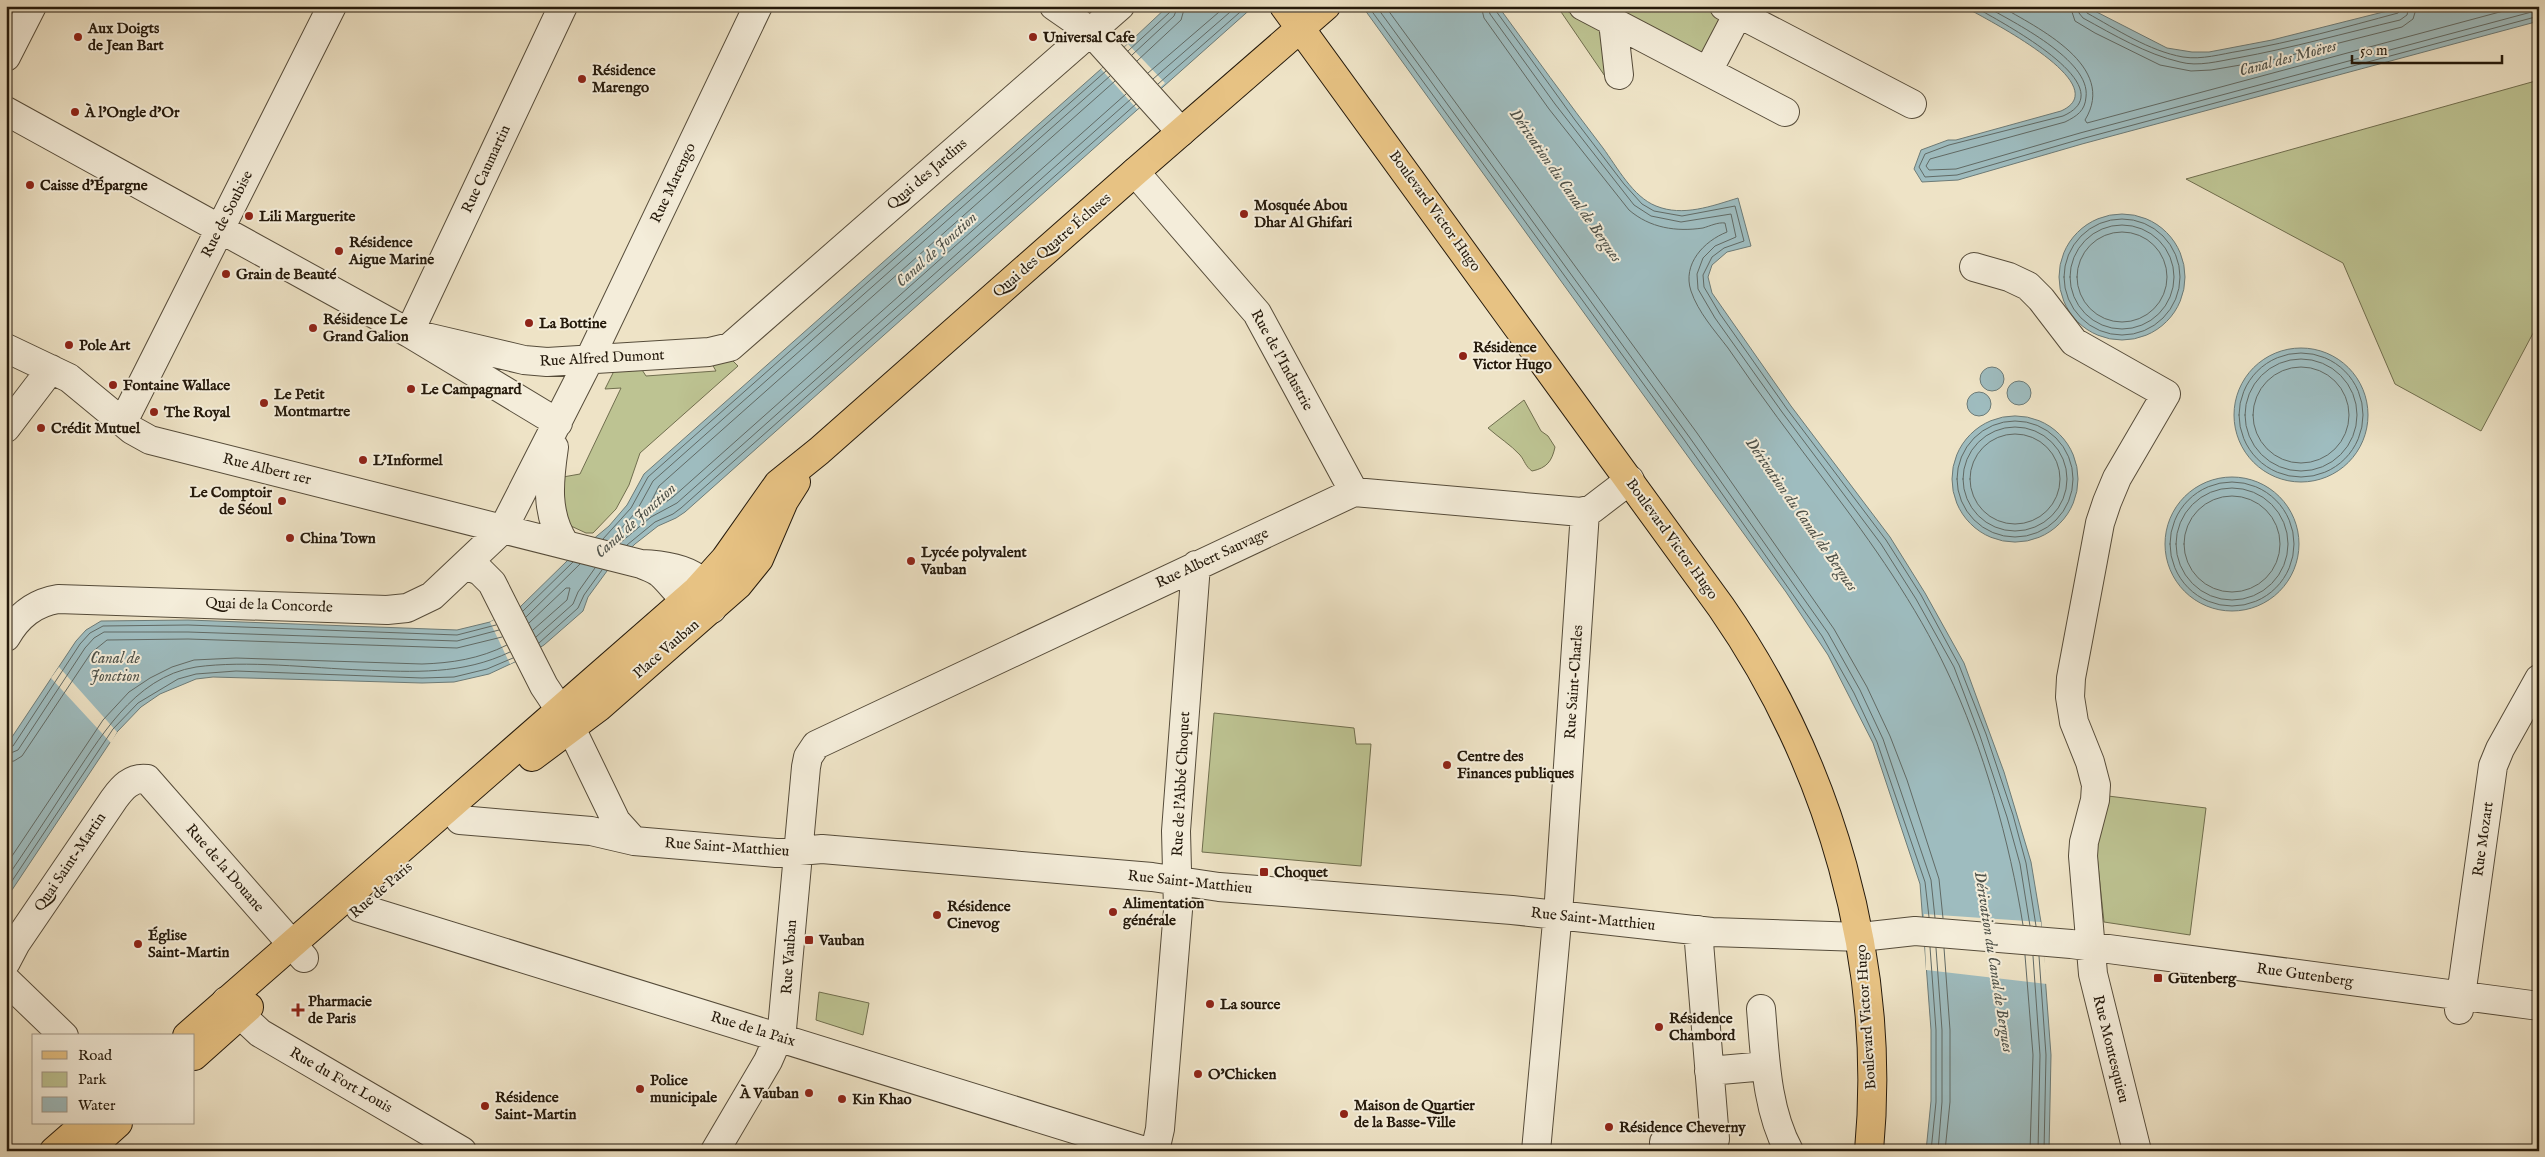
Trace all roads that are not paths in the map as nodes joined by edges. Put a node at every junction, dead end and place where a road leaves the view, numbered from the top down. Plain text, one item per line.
1 (32, 6) edge
2 (332, 6) edge
3 (563, 6) edge
4 (758, 6) edge
5 (1054, 6) edge
6 (1284, 6) edge
7 (1326, 6) edge
8 (1735, 9) edge
9 (1594, 11) edge
10 (1101, 22) edge
11 (1301, 28) junction
12 (6, 57) edge
13 (1708, 72) junction
14 (1619, 75) dead end
15 (1912, 104) dead end
16 (6, 111) edge
17 (1784, 112) dead end
18 (1172, 123) junction
19 (1135, 172) junction
20 (220, 229) junction
21 (1974, 266) dead end
22 (409, 332) junction
23 (736, 342) joint
24 (6, 348) edge
25 (589, 360) junction
26 (51, 369) junction
27 (123, 422) junction
28 (558, 423) junction
29 (6, 428) edge
30 (819, 451) junction
31 (1630, 480) junction
32 (778, 484) joint
33 (1354, 492) junction
34 (1585, 512) junction
35 (503, 529) junction
36 (565, 544) junction
37 (1196, 565) junction
38 (465, 566) junction
39 (700, 598) junction
40 (9, 626) edge
41 (2539, 679) edge
42 (565, 719) junction
43 (812, 748) joint
44 (147, 778) joint
45 (460, 820) junction
46 (634, 841) junction
47 (798, 852) junction
48 (1178, 881) junction
49 (360, 908) junction
50 (1557, 914) junction
51 (1698, 930) junction
52 (1861, 936) junction
53 (1903, 939) joint
54 (298, 951) junction
55 (2082, 953) junction
56 (6, 962) edge
57 (6, 980) edge
58 (2461, 1003) junction
59 (2539, 1006) edge
60 (233, 1008) junction
61 (1761, 1009) dead end
62 (2539, 1021) edge
63 (62, 1034) edge
64 (190, 1034) edge
65 (780, 1037) junction
66 (195, 1055) edge
67 (1766, 1066) junction
68 (1710, 1071) junction
69 (85, 1124) edge
70 (117, 1124) edge
71 (1701, 1145) edge
72 (58, 1150) edge
73 (87, 1151) edge
74 (462, 1151) edge
75 (715, 1151) edge
76 (1145, 1151) edge
77 (1155, 1151) edge
78 (1536, 1151) edge
79 (1665, 1151) edge
80 (1790, 1151) edge
81 (1869, 1151) edge
82 (2137, 1151) edge

1 - 12 street
2 - 20 street, Rue de Soubise
3 - 22 street, Rue Caumartin
4 - 25 street, Rue Marengo
5 - 10 street
6 - 11 main road, Boulevard Victor Hugo
7 - 11 main road, Quai des Quatre Écluses
8 - 13 street
8 - 15 street
9 - 13 street
9 - 14 street
10 - 18 street
10 - 23 street, Quai des Jardins
11 - 18 main road, Quai des Quatre Écluses
11 - 31 main road, Boulevard Victor Hugo
13 - 17 street
16 - 20 street, Rue Alfred Dumont
18 - 19 main road, Quai des Quatre Écluses
19 - 30 main road, Quai des Quatre Écluses
19 - 33 street, Rue de l'Industrie
20 - 22 street, Rue Alfred Dumont
20 - 27 street, Rue de Soubise
21 - 55 street, Rue Montesquieu
22 - 25 street, Rue Alfred Dumont
22 - 28 street, Rue Alfred Dumont
23 - 25 street, Rue Alfred Dumont
24 - 26 street, Rue Albert 1er
25 - 28 street, Rue Marengo
26 - 27 street, Rue Albert 1er
26 - 29 street
27 - 35 street, Rue Albert 1er
28 - 35 street, Quai de la Concorde
28 - 36 street
30 - 32 main road, Quai des Quatre Écluses
30 - 39 main road, Place Vauban
31 - 34 street
31 - 52 main road, Boulevard Victor Hugo
32 - 39 main road, Place Vauban
33 - 34 street, Rue Albert Sauvage
33 - 37 street, Rue Albert Sauvage
34 - 50 street, Rue Saint-Charles
35 - 36 street, Rue Albert 1er
35 - 38 street, Quai de la Concorde
36 - 39 street, Rue Albert 1er
37 - 43 street, Rue Albert Sauvage
37 - 48 street, Rue de l'Abbé Choquet
38 - 40 street, Quai de la Concorde
38 - 42 street
39 - 42 main road, Place Vauban
41 - 58 street, Rue Mozart
42 - 45 main road, Rue de Paris
42 - 46 street
42 - 54 main road, Rue de Paris
43 - 47 street, Rue Vauban
44 - 54 street, Rue de la Douane
44 - 56 street, Quai Saint-Martin
45 - 46 street, Rue Saint-Matthieu
45 - 49 main road, Rue de Paris
46 - 47 street, Rue Saint-Matthieu
47 - 48 street, Rue Saint-Matthieu
47 - 65 street, Rue Vauban
48 - 50 street, Rue Saint-Matthieu
48 - 77 street, Rue de l'Abbé Choquet
49 - 54 main road, Rue de Paris
49 - 65 street, Rue de la Paix
50 - 51 street, Rue Saint-Matthieu
50 - 78 street, Rue Saint-Charles
51 - 52 street, Rue Saint-Matthieu
51 - 68 street
52 - 53 street, Rue Saint-Matthieu
52 - 81 main road, Boulevard Victor Hugo
53 - 55 street, Rue Gutenberg
54 - 60 main road, Rue de Paris
55 - 58 street, Rue Gutenberg
55 - 82 street, Rue Montesquieu
57 - 63 street
58 - 59 street, Rue Gutenberg
58 - 62 street, Rue Gutenberg
60 - 64 main road, Rue de Paris
60 - 66 main road, Rue de Paris
60 - 74 street, Rue du Fort Louis
61 - 67 street
65 - 75 street, Rue Vauban
65 - 76 street, Rue de la Paix
67 - 68 street
67 - 80 street
68 - 71 street
69 - 72 main road
70 - 73 main road
71 - 79 street

